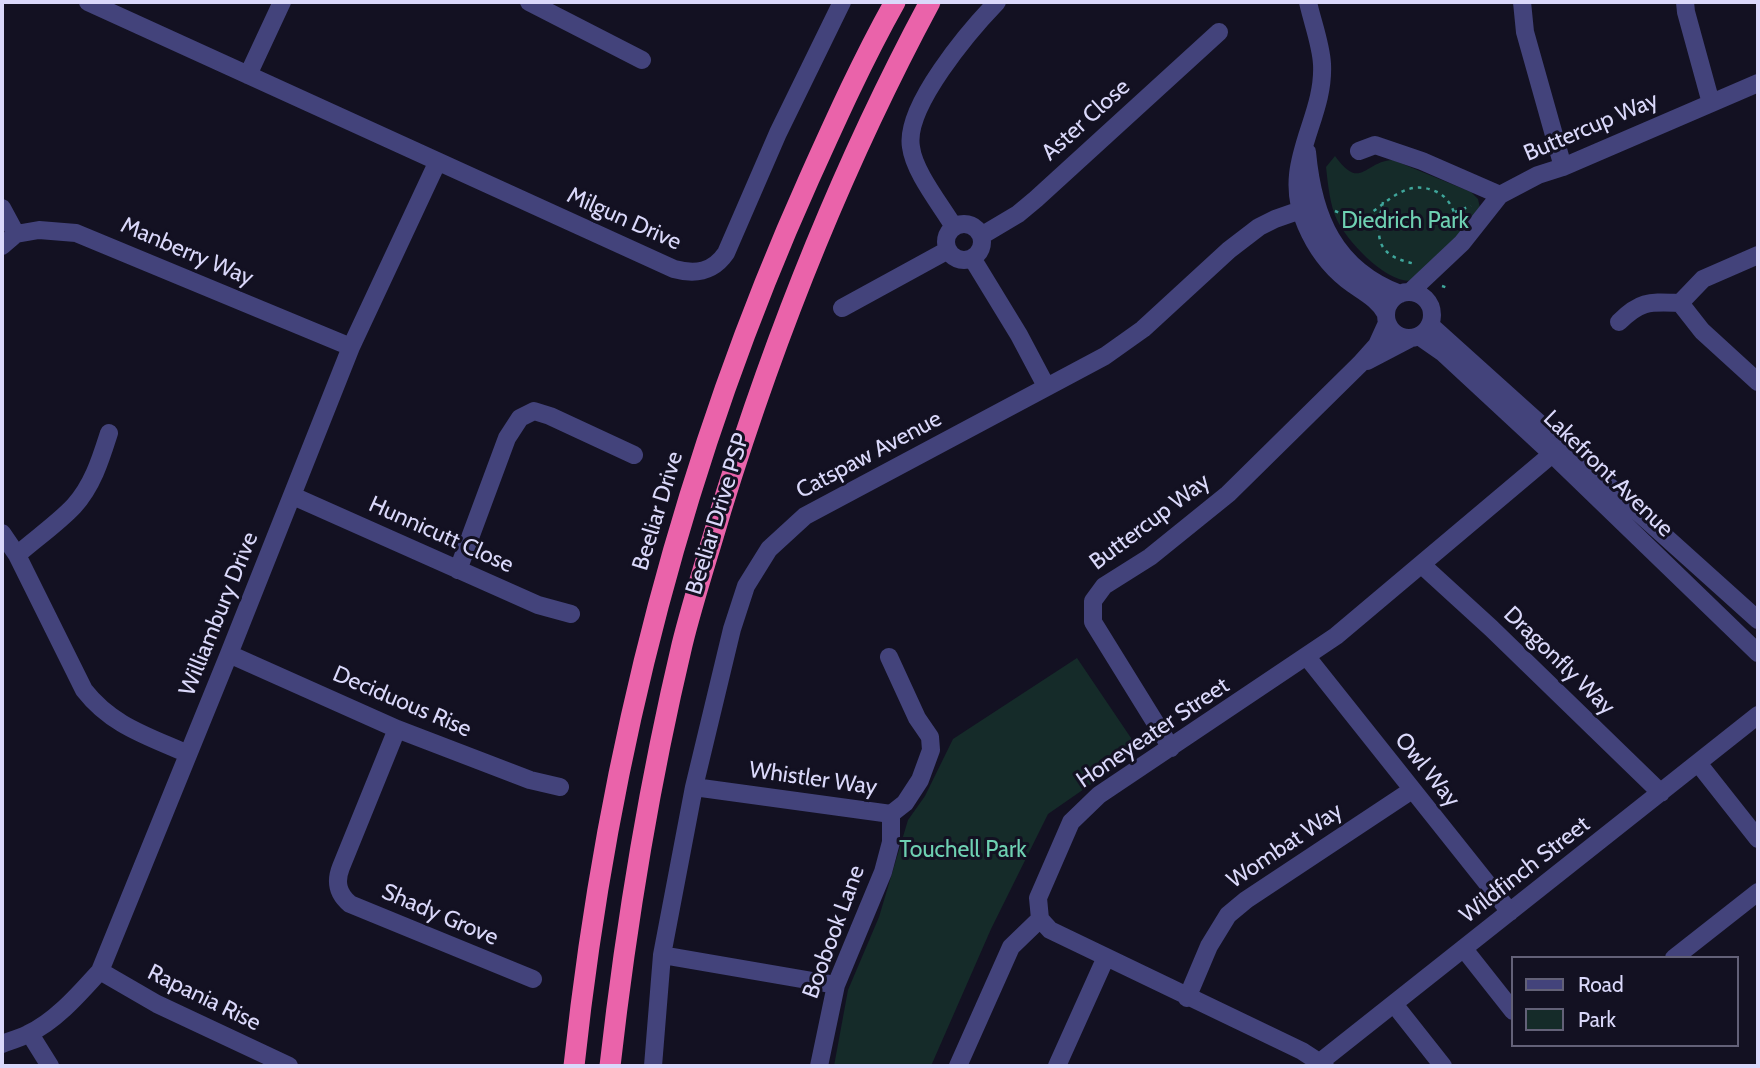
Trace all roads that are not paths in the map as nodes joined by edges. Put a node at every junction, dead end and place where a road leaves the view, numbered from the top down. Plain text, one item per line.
1 (88, 2) edge
2 (282, 2) edge
3 (529, 2) edge
4 (842, 2) edge
5 (895, 2) edge
6 (930, 2) edge
7 (997, 2) edge
8 (1308, 2) edge
9 (1522, 2) edge
10 (1685, 2) edge
11 (1219, 32) dead end
12 (642, 60) dead end
13 (248, 75) junction
14 (1758, 83) edge
15 (1711, 103) junction
16 (1359, 151) dead end
17 (436, 163) junction
18 (1563, 167) junction
19 (1500, 195) junction
20 (2, 208) edge
21 (1308, 208) junction
22 (954, 227) junction
23 (16, 234) junction
24 (981, 236) junction
25 (1459, 236) junction
26 (2, 246) edge
27 (948, 250) junction
28 (1758, 255) edge
29 (972, 258) junction
30 (1405, 293) junction
31 (1428, 301) junction
32 (1680, 303) junction
33 (842, 308) dead end
34 (1387, 318) junction
35 (1619, 321) dead end
36 (1420, 333) junction
37 (351, 347) junction
38 (1360, 364) junction
39 (1758, 382) edge
40 (1046, 386) junction
41 (109, 433) dead end
42 (1558, 449) junction
43 (634, 455) dead end
44 (293, 496) junction
45 (2, 533) edge
46 (17, 555) junction
47 (1422, 565) junction
48 (458, 570) junction
49 (571, 614) dead end
50 (1758, 620) edge
51 (1758, 653) edge
52 (229, 654) junction
53 (890, 657) dead end
54 (1307, 657) junction
55 (1758, 715) edge
56 (397, 729) junction
57 (1171, 748) junction
58 (188, 754) junction
59 (1698, 763) junction
60 (560, 787) dead end
61 (694, 787) junction
62 (1412, 790) junction
63 (1661, 793) junction
64 (891, 814) junction
65 (1758, 839) edge
66 (1758, 892) edge
67 (1510, 912) junction
68 (1040, 919) junction
69 (1464, 949) junction
70 (662, 955) junction
71 (1677, 956) edge
72 (1106, 957) junction
73 (100, 971) junction
74 (533, 979) dead end
75 (836, 985) junction
76 (1187, 998) junction
77 (1394, 1004) junction
78 (1512, 1010) edge
79 (30, 1034) junction
80 (2, 1044) edge
81 (1323, 1064) edge
82 (50, 1066) edge
83 (289, 1066) edge
84 (574, 1066) edge
85 (610, 1066) edge
86 (653, 1066) edge
87 (819, 1066) edge
88 (958, 1066) edge
89 (1057, 1066) edge
90 (1443, 1066) edge

1 - 13 street, Milgun Drive
2 - 13 street
3 - 12 street
4 - 17 street, Milgun Drive
5 - 84 highway, Beeliar Drive
6 - 85 highway
7 - 22 street
8 - 21 street
9 - 18 street
10 - 15 street
11 - 24 street, Aster Close
13 - 17 street, Milgun Drive
14 - 15 street, Buttercup Way
15 - 18 street, Buttercup Way
16 - 19 street
17 - 37 street, Williambury Drive
18 - 19 street, Buttercup Way
19 - 25 street, Buttercup Way
20 - 23 street
21 - 30 street
21 - 34 street
21 - 40 street, Catspaw Avenue
22 - 24 street
22 - 27 street
23 - 26 street
23 - 37 street, Manberry Way
24 - 29 street
25 - 30 street, Buttercup Way
25 - 31 street, Buttercup Way
27 - 29 street
27 - 33 street
28 - 32 street
29 - 40 street
30 - 31 street
30 - 34 street
31 - 36 street
32 - 35 street
32 - 39 street
34 - 36 street
34 - 38 street, Buttercup Way
36 - 38 street, Buttercup Way
36 - 42 street, Lakefront Avenue
37 - 44 street, Williambury Drive
38 - 57 street, Buttercup Way
40 - 61 street, Catspaw Avenue
41 - 46 street
42 - 47 street, Honeyeater Street
42 - 50 street, Lakefront Avenue
42 - 51 street, Lakefront Avenue
43 - 48 street
44 - 48 street, Hunnicutt Close
44 - 52 street, Williambury Drive
45 - 46 street
46 - 58 street
47 - 54 street, Honeyeater Street
47 - 63 street, Dragonfly Way
48 - 49 street, Hunnicutt Close
52 - 56 street, Deciduous Rise
52 - 58 street, Williambury Drive
53 - 64 street, Whistler Way
54 - 57 street, Honeyeater Street
54 - 62 street, Owl Way
55 - 59 street, Wildfinch Street
56 - 60 street, Deciduous Rise
56 - 74 street, Shady Grove
57 - 68 street, Honeyeater Street
58 - 73 street, Williambury Drive
59 - 63 street, Wildfinch Street
59 - 65 street
61 - 64 street, Whistler Way
61 - 70 street, Catspaw Avenue
62 - 67 street, Owl Way
62 - 76 street, Wombat Way
63 - 67 street, Wildfinch Street
64 - 75 street, Boobook Lane
66 - 71 street
67 - 69 street, Wildfinch Street
68 - 72 street
68 - 88 street
69 - 77 street, Wildfinch Street
69 - 78 street
70 - 75 street
70 - 86 street, Catspaw Avenue
72 - 76 street
72 - 89 street
73 - 79 street, Williambury Drive
73 - 83 street, Rapania Rise
75 - 87 street, Boobook Lane
76 - 81 street
77 - 81 street, Wildfinch Street
77 - 90 street
79 - 80 street, Williambury Drive
79 - 82 street

